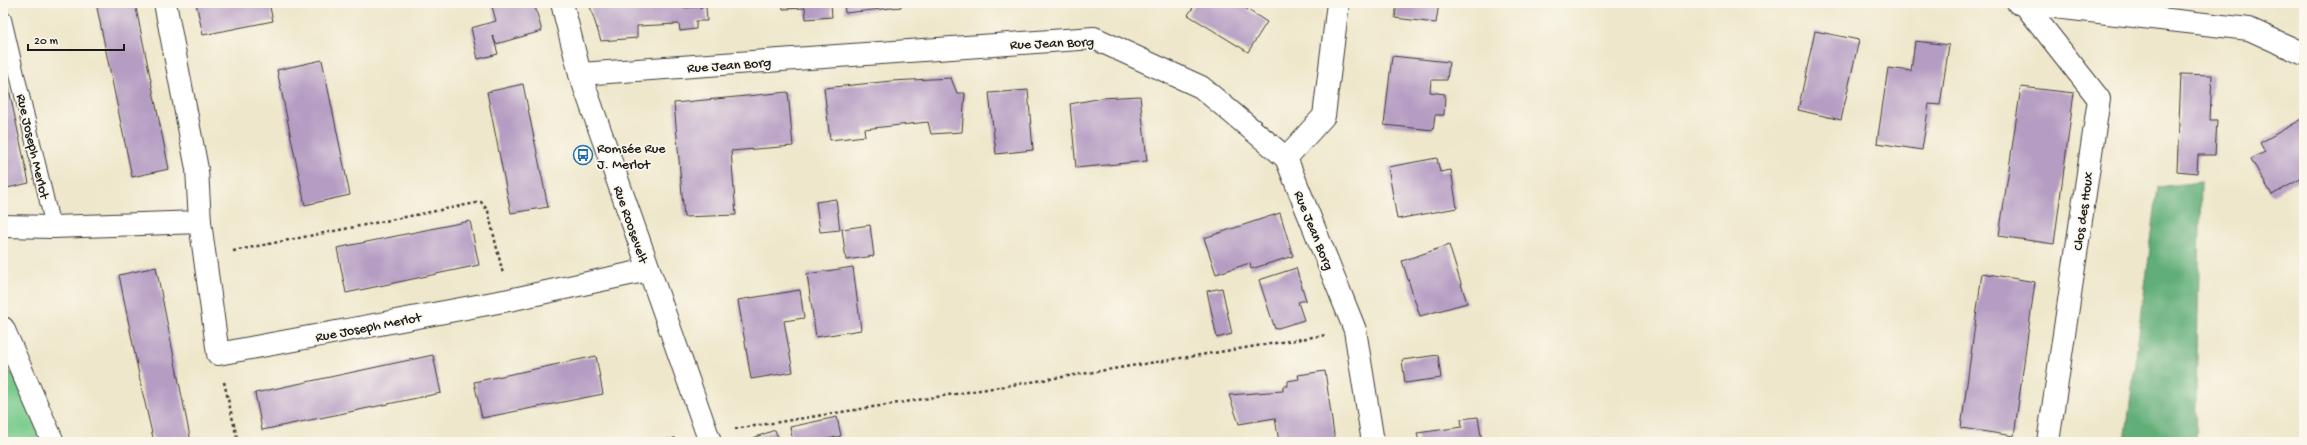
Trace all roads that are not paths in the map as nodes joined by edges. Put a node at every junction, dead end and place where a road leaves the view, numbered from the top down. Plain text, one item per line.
1 (165, 3) edge
2 (562, 3) edge
3 (1338, 3) edge
4 (2021, 4) edge
5 (4, 19) edge
6 (2304, 54) edge
7 (580, 74) junction
8 (1286, 158) junction
9 (200, 222) junction
10 (3, 226) edge
11 (53, 227) junction
12 (648, 270) junction
13 (3, 328) edge
14 (708, 438) edge
15 (53, 442) edge
16 (1373, 442) edge
17 (2048, 442) edge

1 - 9 street
2 - 7 street, Rue Roosevelt
3 - 8 street
4 - 6 street
4 - 17 street, Clos des Houx
5 - 11 lane, Rue Joseph Merlot
7 - 8 street, Rue Jean Borg
7 - 12 street, Rue Roosevelt
8 - 16 street, Rue Jean Borg
9 - 11 street
9 - 12 street, Rue Joseph Merlot
10 - 11 street
12 - 14 street, Rue Roosevelt
13 - 15 street

